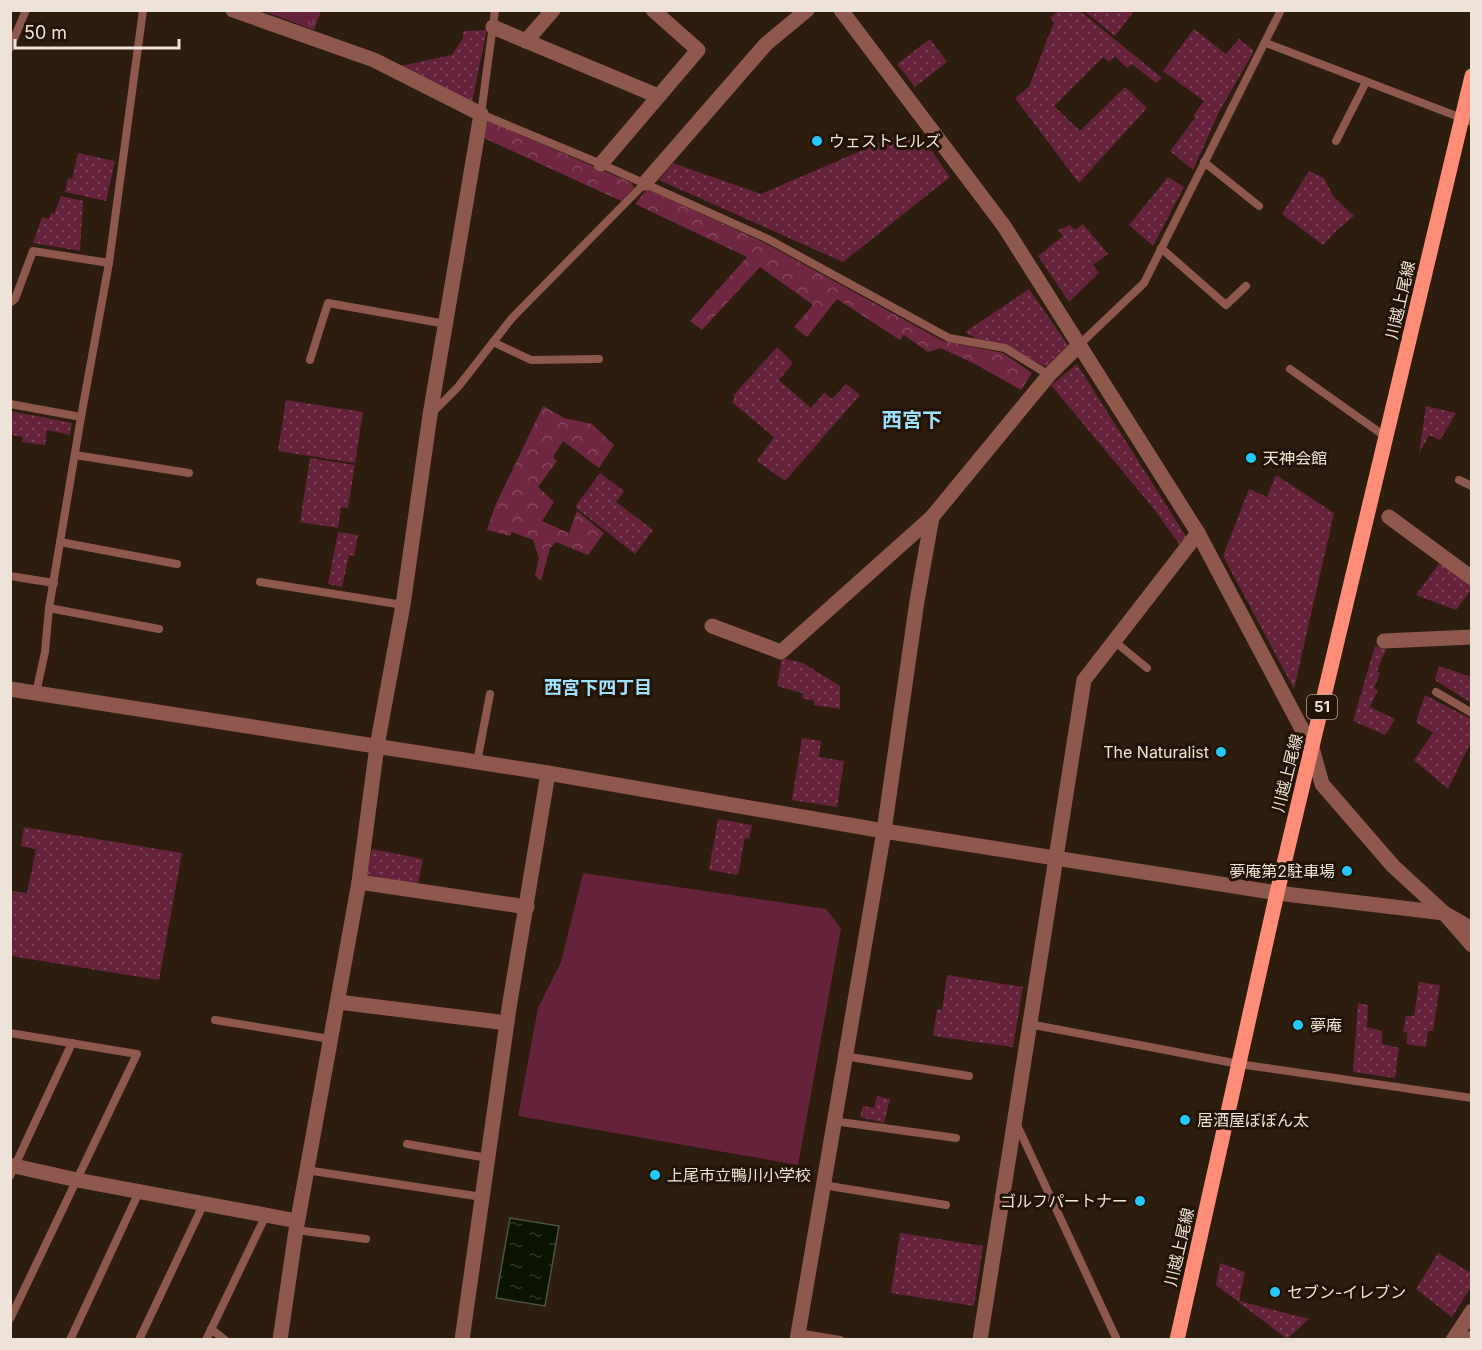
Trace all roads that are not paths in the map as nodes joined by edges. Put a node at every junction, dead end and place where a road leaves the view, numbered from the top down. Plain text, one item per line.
1 (26, 10) edge
2 (143, 10) edge
3 (233, 10) edge
4 (495, 10) edge
5 (553, 10) edge
6 (653, 10) edge
7 (807, 10) edge
8 (841, 10) edge
9 (1281, 10) edge
10 (493, 27) junction
11 (526, 41) junction
12 (1266, 43) junction
13 (10, 48) edge
14 (1472, 76) edge
15 (1366, 82) junction
16 (658, 96) junction
17 (481, 114) junction
18 (1467, 120) edge
19 (1336, 141) dead end
20 (1204, 162) junction
21 (601, 164) junction
22 (645, 183) junction
23 (1259, 206) dead end
24 (1161, 248) junction
25 (109, 263) junction
26 (1246, 286) dead end
27 (10, 303) edge
28 (446, 324) junction
29 (493, 342) junction
30 (1078, 345) junction
31 (599, 359) dead end
32 (310, 360) dead end
33 (1290, 369) dead end
34 (1049, 375) junction
35 (10, 404) edge
36 (430, 415) junction
37 (81, 417) junction
38 (1386, 437) junction
39 (75, 455) junction
40 (189, 474) dead end
41 (1459, 480) dead end
42 (1472, 486) edge
43 (1389, 517) dead end
44 (932, 518) junction
45 (1198, 533) junction
46 (60, 542) junction
47 (177, 564) dead end
48 (10, 576) edge
49 (1472, 578) edge
50 (260, 582) dead end
51 (54, 583) junction
52 (403, 605) junction
53 (50, 608) junction
54 (712, 626) dead end
55 (159, 629) dead end
56 (1472, 637) edge
57 (1384, 640) dead end
58 (1114, 641) junction
59 (1147, 668) dead end
60 (10, 689) edge
61 (1436, 692) dead end
62 (36, 693) junction
63 (490, 694) dead end
64 (1472, 713) edge
65 (377, 746) junction
66 (1312, 748) junction
67 (477, 762) junction
68 (548, 773) junction
69 (884, 831) junction
70 (1055, 857) junction
71 (359, 882) junction
72 (1277, 893) junction
73 (527, 907) junction
74 (1444, 913) junction
75 (1472, 929) edge
76 (1472, 945) edge
77 (338, 1002) junction
78 (215, 1020) dead end
79 (507, 1023) junction
80 (1029, 1024) junction
81 (10, 1033) edge
82 (330, 1039) junction
83 (72, 1043) junction
84 (844, 1056) junction
85 (1239, 1064) junction
86 (969, 1076) dead end
87 (1472, 1098) edge
88 (1014, 1119) junction
89 (833, 1121) junction
90 (956, 1138) dead end
91 (407, 1144) dead end
92 (488, 1158) junction
93 (12, 1169) edge
94 (306, 1170) junction
95 (77, 1180) junction
96 (822, 1185) junction
97 (140, 1192) junction
98 (482, 1197) junction
99 (204, 1203) junction
100 (946, 1205) dead end
101 (266, 1215) junction
102 (296, 1226) junction
103 (366, 1239) dead end
104 (1472, 1311) edge
105 (10, 1319) edge
106 (211, 1329) junction
107 (797, 1336) edge
108 (70, 1340) edge
109 (139, 1340) edge
110 (206, 1340) edge
111 (225, 1340) edge
112 (280, 1340) edge
113 (462, 1340) edge
114 (840, 1340) edge
115 (980, 1340) edge
116 (1117, 1340) edge
117 (1177, 1340) edge
118 (1453, 1340) edge

1 - 13 lane
2 - 25 lane
3 - 17 street
4 - 10 lane
5 - 11 street
6 - 16 street
7 - 22 street
8 - 30 street
9 - 12 lane
10 - 11 street
10 - 17 lane
11 - 16 street
12 - 15 lane
12 - 20 lane
14 - 18 main road, 川越上尾線 / 51
15 - 18 lane
15 - 19 lane
16 - 21 street
17 - 21 lane
17 - 28 street
18 - 38 main road, 川越上尾線 / 51
20 - 23 lane
20 - 24 lane
21 - 22 lane
22 - 29 lane
22 - 34 lane
24 - 26 lane
24 - 30 lane
25 - 27 lane
25 - 37 lane
28 - 32 lane
28 - 36 street
29 - 31 lane
29 - 36 lane
30 - 34 street
30 - 45 street
33 - 38 lane
34 - 44 street
35 - 37 lane
36 - 52 street
37 - 39 lane
38 - 66 main road, 川越上尾線 / 51
39 - 40 lane
39 - 46 lane
41 - 42 lane
43 - 49 street
44 - 54 street
44 - 69 street
45 - 58 street
45 - 66 street
46 - 47 lane
46 - 51 lane
48 - 51 lane
50 - 52 lane
51 - 53 lane
52 - 65 street
53 - 55 lane
53 - 62 lane
56 - 57 street
58 - 59 lane
58 - 70 street
60 - 62 street
61 - 64 lane
62 - 65 street
63 - 67 lane
65 - 67 street
65 - 71 street
66 - 72 main road, 川越上尾線 / 51
66 - 74 street
67 - 68 street
68 - 69 street
68 - 73 street
69 - 70 street
69 - 84 street
70 - 72 street
70 - 80 street
71 - 73 street
71 - 77 street
72 - 74 street
72 - 85 main road, 川越上尾線 / 51
73 - 79 street
74 - 75 street
74 - 76 street
77 - 79 street
77 - 82 street
78 - 82 lane
79 - 92 street
80 - 85 lane
80 - 88 street
81 - 83 lane
82 - 94 street
83 - 93 lane
83 - 95 lane
84 - 86 lane
84 - 89 street
85 - 87 lane
85 - 117 main road, 川越上尾線 / 51
88 - 115 street
88 - 116 lane
89 - 90 lane
89 - 96 street
91 - 92 lane
92 - 98 street
93 - 95 street
94 - 98 lane
94 - 102 street
95 - 97 street
95 - 105 lane
96 - 100 lane
96 - 107 street
97 - 99 street
97 - 108 lane
98 - 113 street
99 - 101 street
99 - 109 lane
101 - 102 street
101 - 106 lane
102 - 103 lane
102 - 112 street
104 - 118 street
106 - 110 lane
106 - 111 lane
107 - 114 lane

